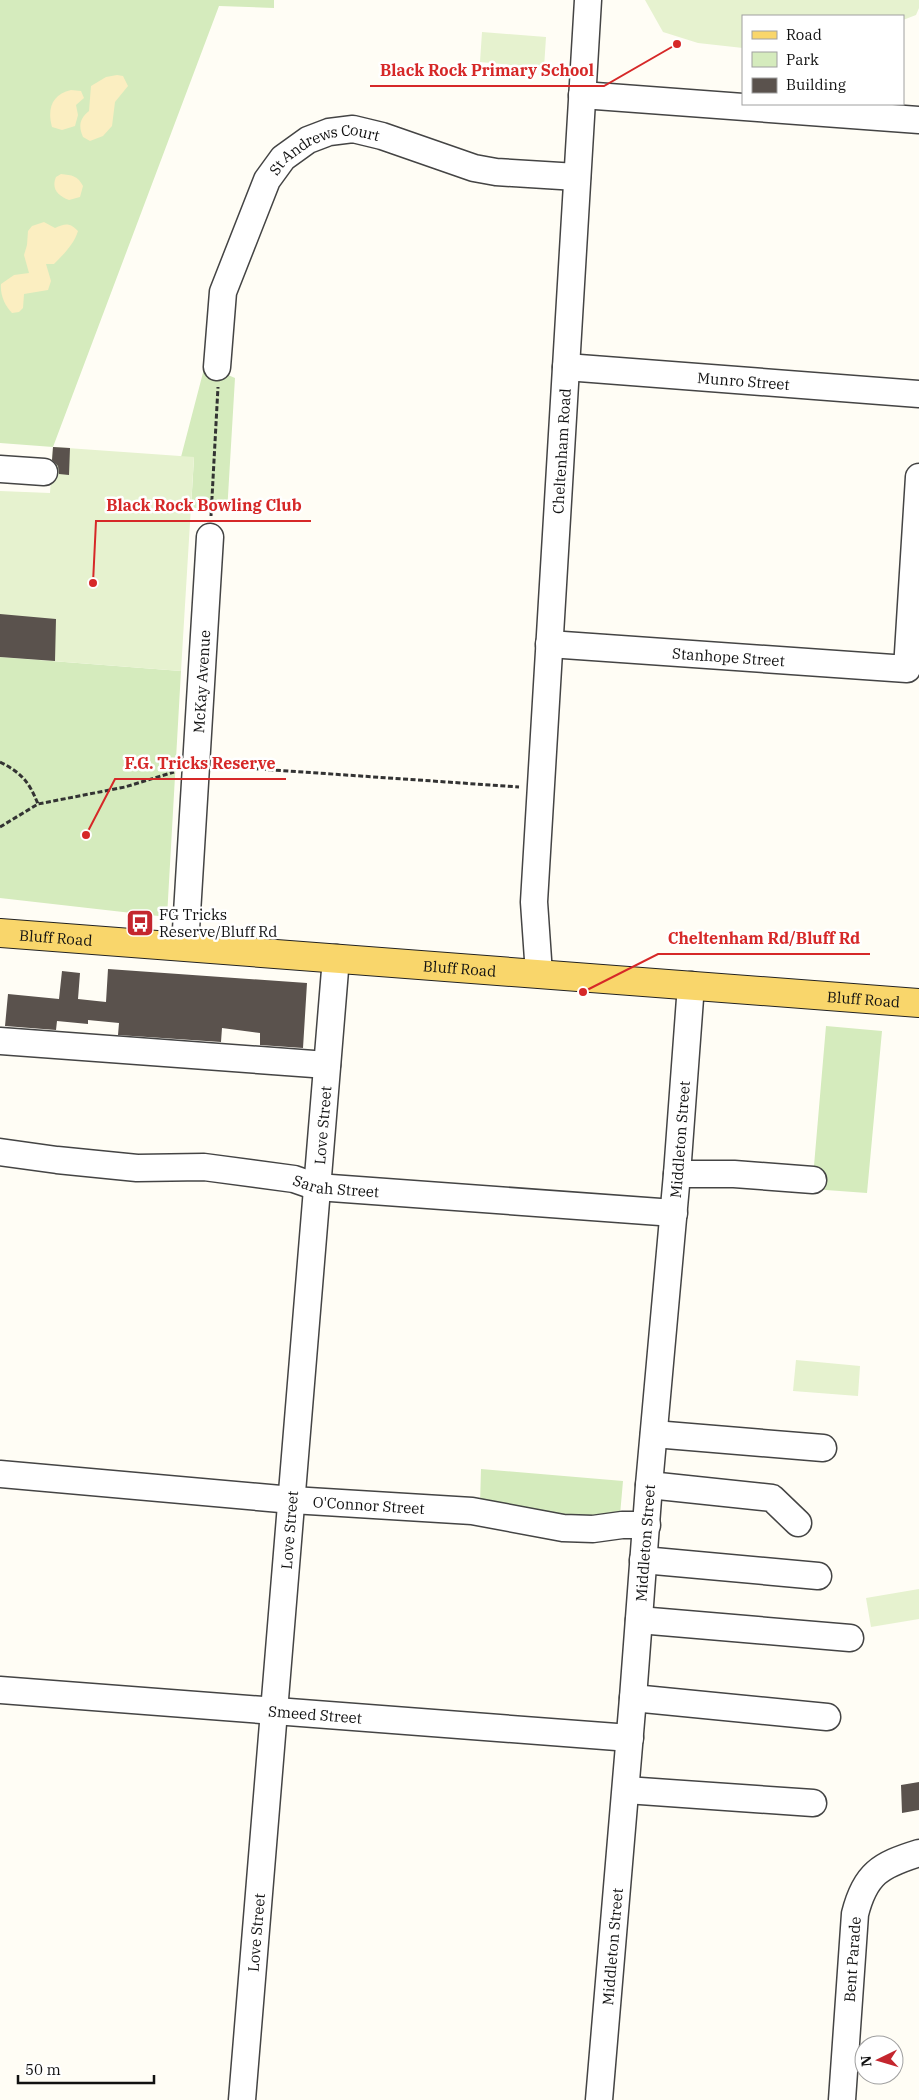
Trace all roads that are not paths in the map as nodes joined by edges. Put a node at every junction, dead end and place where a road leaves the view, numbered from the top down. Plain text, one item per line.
1 (588, 0) edge
2 (582, 95) junction
3 (919, 120) edge
4 (577, 177) junction
5 (566, 367) junction
6 (218, 374) road end
7 (919, 394) edge
8 (0, 469) edge
9 (44, 472) dead end
10 (919, 477) edge
11 (210, 537) road end
12 (549, 644) junction
13 (0, 933) edge
14 (185, 946) junction
15 (336, 958) junction
16 (529, 973) junction
17 (691, 985) junction
18 (919, 1003) edge
19 (0, 1040) edge
20 (327, 1065) junction
21 (0, 1152) edge
22 (677, 1174) junction
23 (812, 1180) dead end
24 (317, 1187) junction
25 (674, 1213) junction
26 (654, 1434) junction
27 (823, 1448) dead end
28 (0, 1474) edge
29 (649, 1485) junction
30 (292, 1500) junction
31 (798, 1523) dead end
32 (647, 1525) junction
33 (643, 1560) junction
34 (818, 1576) dead end
35 (639, 1620) junction
36 (850, 1638) dead end
37 (0, 1690) edge
38 (633, 1698) junction
39 (275, 1710) junction
40 (827, 1717) dead end
41 (630, 1738) junction
42 (626, 1790) junction
43 (813, 1803) dead end
44 (919, 1853) edge
45 (242, 2100) edge
46 (599, 2100) edge
47 (842, 2100) edge

1 - 2 street, Cheltenham Road
2 - 3 street
2 - 4 street, Cheltenham Road
4 - 5 street, Cheltenham Road
4 - 6 street, St Andrews Court
5 - 7 street, Munro Street
5 - 12 street, Cheltenham Road
8 - 9 street
10 - 12 street, Stanhope Street
11 - 14 street, McKay Avenue
12 - 16 street, Cheltenham Road
13 - 14 main road, Bluff Road
14 - 15 main road, Bluff Road
15 - 16 main road, Bluff Road
15 - 20 street, Love Street
16 - 17 main road, Bluff Road
17 - 18 main road, Bluff Road
17 - 22 street, Middleton Street
19 - 20 street
20 - 24 street, Love Street
21 - 24 street, Sarah Street
22 - 23 street
22 - 25 street, Middleton Street
24 - 25 street, Sarah Street
24 - 30 street, Love Street
25 - 26 street, Middleton Street
26 - 27 street
26 - 29 street, Middleton Street
28 - 30 street, O'Connor Street
29 - 31 street
29 - 32 street, Middleton Street
30 - 32 street, O'Connor Street
30 - 39 street, Love Street
32 - 33 street, Middleton Street
33 - 34 street
33 - 35 street, Middleton Street
35 - 36 street
35 - 38 street, Middleton Street
37 - 39 street, Smeed Street
38 - 40 street
38 - 41 street, Middleton Street
39 - 41 street, Smeed Street
39 - 45 street, Love Street
41 - 42 street, Middleton Street
42 - 43 street
42 - 46 street, Middleton Street
44 - 47 street, Bent Parade

